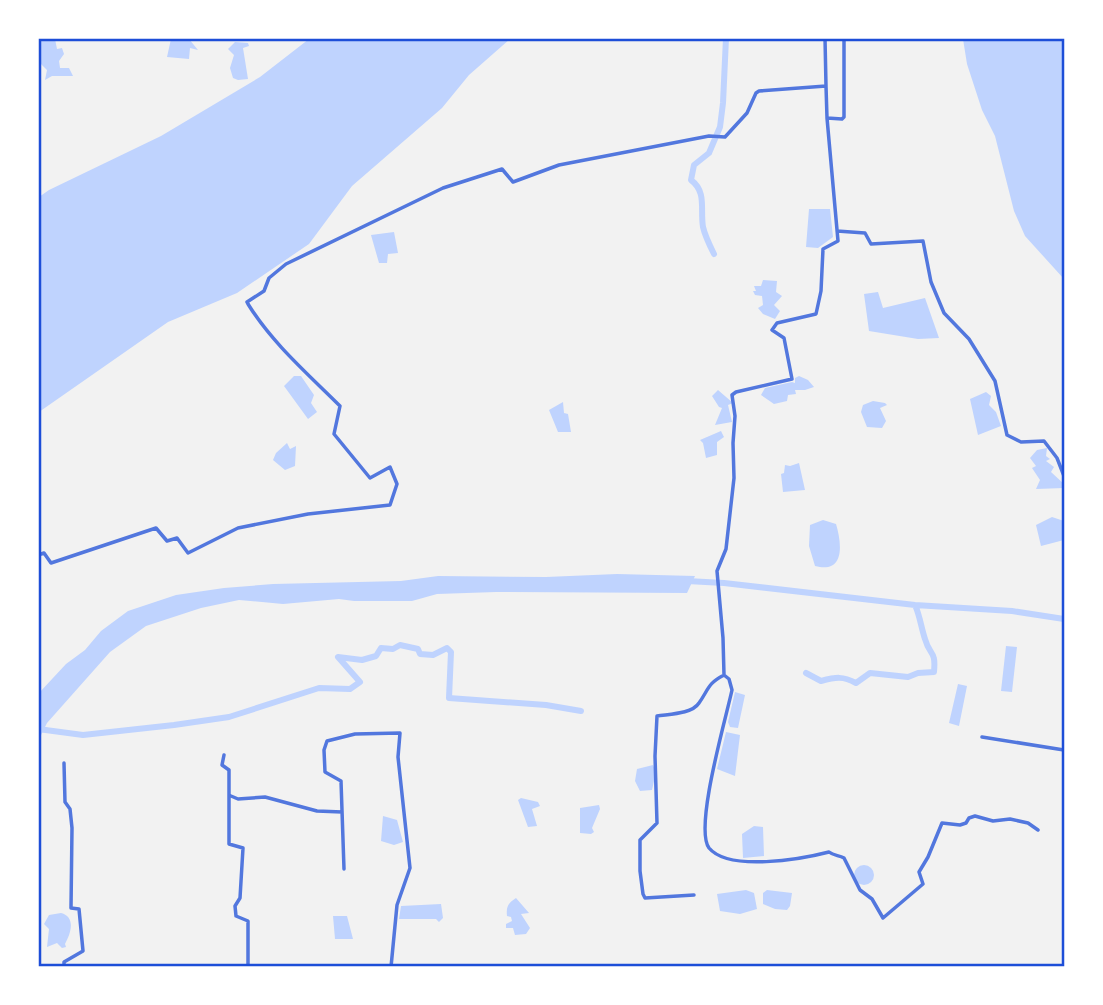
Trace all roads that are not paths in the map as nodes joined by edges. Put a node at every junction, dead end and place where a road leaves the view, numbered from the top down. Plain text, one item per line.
1 (825, 38) edge
2 (844, 38) edge
3 (826, 86) junction
4 (827, 118) junction
5 (836, 231) junction
6 (1065, 476) edge
7 (38, 555) edge
8 (724, 675) junction
9 (982, 737) dead end
10 (1065, 750) edge
11 (224, 755) dead end
12 (64, 763) dead end
13 (230, 796) junction
14 (342, 812) junction
15 (1038, 830) dead end
16 (344, 869) dead end
17 (694, 895) dead end
18 (64, 967) edge
19 (248, 967) edge
20 (391, 967) edge

1 - 3 street
2 - 4 street
3 - 4 street
3 - 7 street
4 - 5 street
5 - 6 street
5 - 8 street
8 - 15 street
8 - 17 street
9 - 10 street
11 - 13 street
12 - 18 street
13 - 14 street
13 - 19 street
14 - 16 street
14 - 20 street

